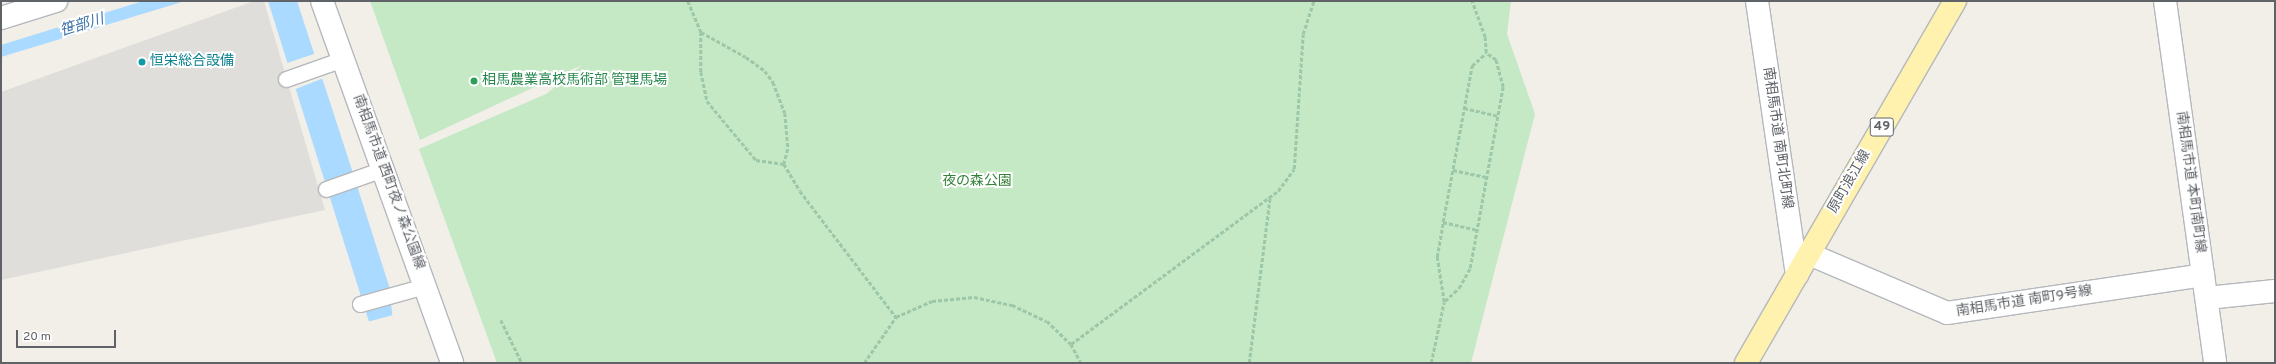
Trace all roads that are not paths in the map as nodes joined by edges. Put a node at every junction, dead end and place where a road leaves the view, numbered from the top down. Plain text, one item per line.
1 (56, 1) edge
2 (322, 1) edge
3 (1757, 1) edge
4 (1955, 1) edge
5 (2165, 1) edge
6 (1, 18) edge
7 (343, 58) junction
8 (286, 79) dead end
9 (383, 169) junction
10 (326, 189) dead end
11 (1809, 254) junction
12 (1797, 275) junction
13 (2203, 275) junction
14 (425, 286) junction
15 (2275, 291) edge
16 (2207, 298) junction
17 (360, 304) dead end
18 (452, 363) edge
19 (1746, 363) edge
20 (2215, 363) edge

1 - 6 street
2 - 7 street, 南相馬市道 西町夜ノ森公園線
3 - 12 street, 南相馬市道 南町北町線
4 - 11 main road, 原町浪江線 / 49
5 - 13 street, 南相馬市道 本町南町線
7 - 8 lane
7 - 9 street, 南相馬市道 西町夜ノ森公園線
9 - 10 lane
9 - 14 street, 南相馬市道 西町夜ノ森公園線
11 - 12 main road, 原町浪江線 / 49
11 - 13 street, 南相馬市道 南町9号線
12 - 19 main road, 原町浪江線 / 49
13 - 16 street, 南相馬市道 本町南町線
14 - 17 lane
14 - 18 street, 南相馬市道 西町夜ノ森公園線
15 - 16 street
16 - 20 street, 南相馬市道 本町南町線

